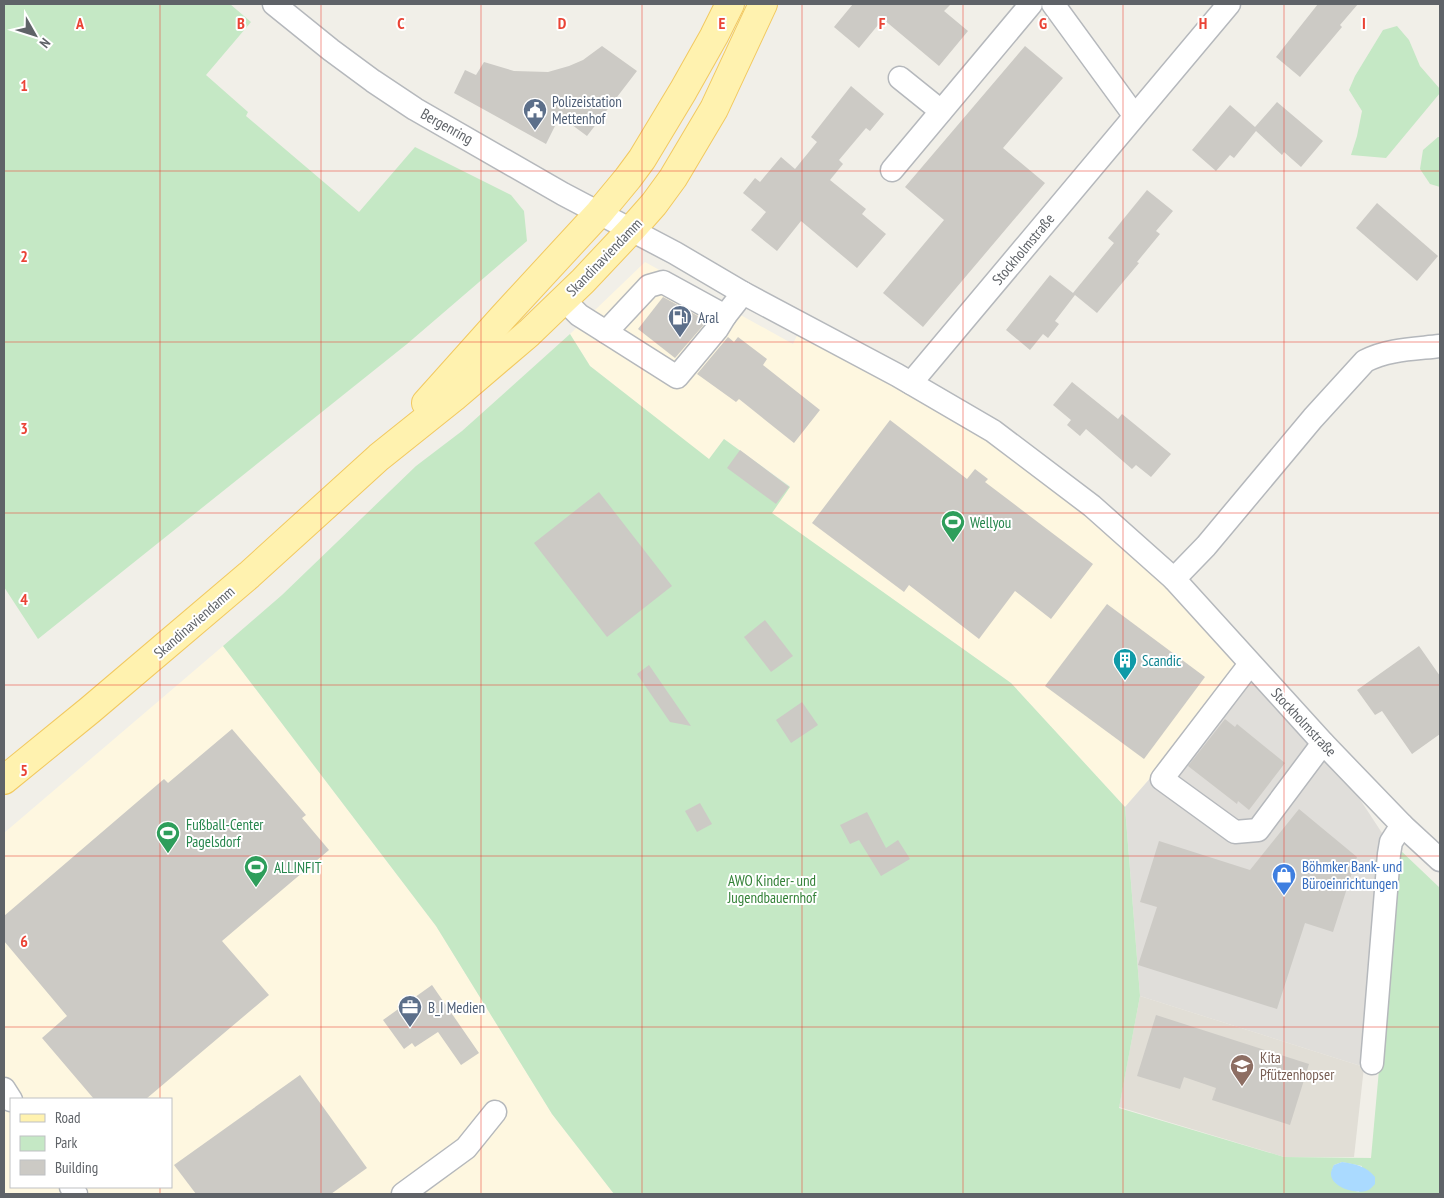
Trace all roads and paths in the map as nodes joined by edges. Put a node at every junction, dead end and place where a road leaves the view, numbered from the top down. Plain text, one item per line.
1 (274, 4) edge
2 (730, 4) edge
3 (763, 4) edge
4 (1031, 4) edge
5 (1054, 4) edge
6 (1229, 4) edge
7 (900, 78) dead end
8 (941, 111) junction
9 (1134, 115) junction
10 (892, 170) dead end
11 (599, 213) junction
12 (631, 230) junction
13 (743, 293) junction
14 (564, 300) junction
15 (725, 316) junction
16 (606, 332) junction
17 (1440, 346) edge
18 (911, 383) junction
19 (379, 457) junction
20 (1174, 579) junction
21 (1250, 664) junction
22 (1323, 743) junction
23 (4, 780) edge
24 (1402, 825) junction
25 (1440, 860) edge
26 (1372, 1063) dead end
27 (495, 1112) dead end
28 (404, 1194) edge

1 - 11 street, Bergenring
2 - 11 main road, Skandinaviendamm
3 - 12 main road, Skandinaviendamm
4 - 8 street
5 - 9 street
6 - 9 street, Stockholmstraße
7 - 8 street
8 - 10 street
9 - 18 street, Stockholmstraße
11 - 12 street, Bergenring
11 - 19 main road, Skandinaviendamm
12 - 13 street, Stockholmstraße
12 - 14 main road, Skandinaviendamm
13 - 15 street
13 - 18 street, Stockholmstraße
14 - 16 street
14 - 19 main road, Skandinaviendamm
15 - 16 street
15 - 16 street
17 - 20 street
18 - 20 street, Stockholmstraße
19 - 23 main road, Skandinaviendamm
20 - 21 street, Stockholmstraße
21 - 22 street, Stockholmstraße
21 - 22 street
22 - 24 street, Stockholmstraße
24 - 25 street, Stockholmstraße
24 - 26 street
27 - 28 street

